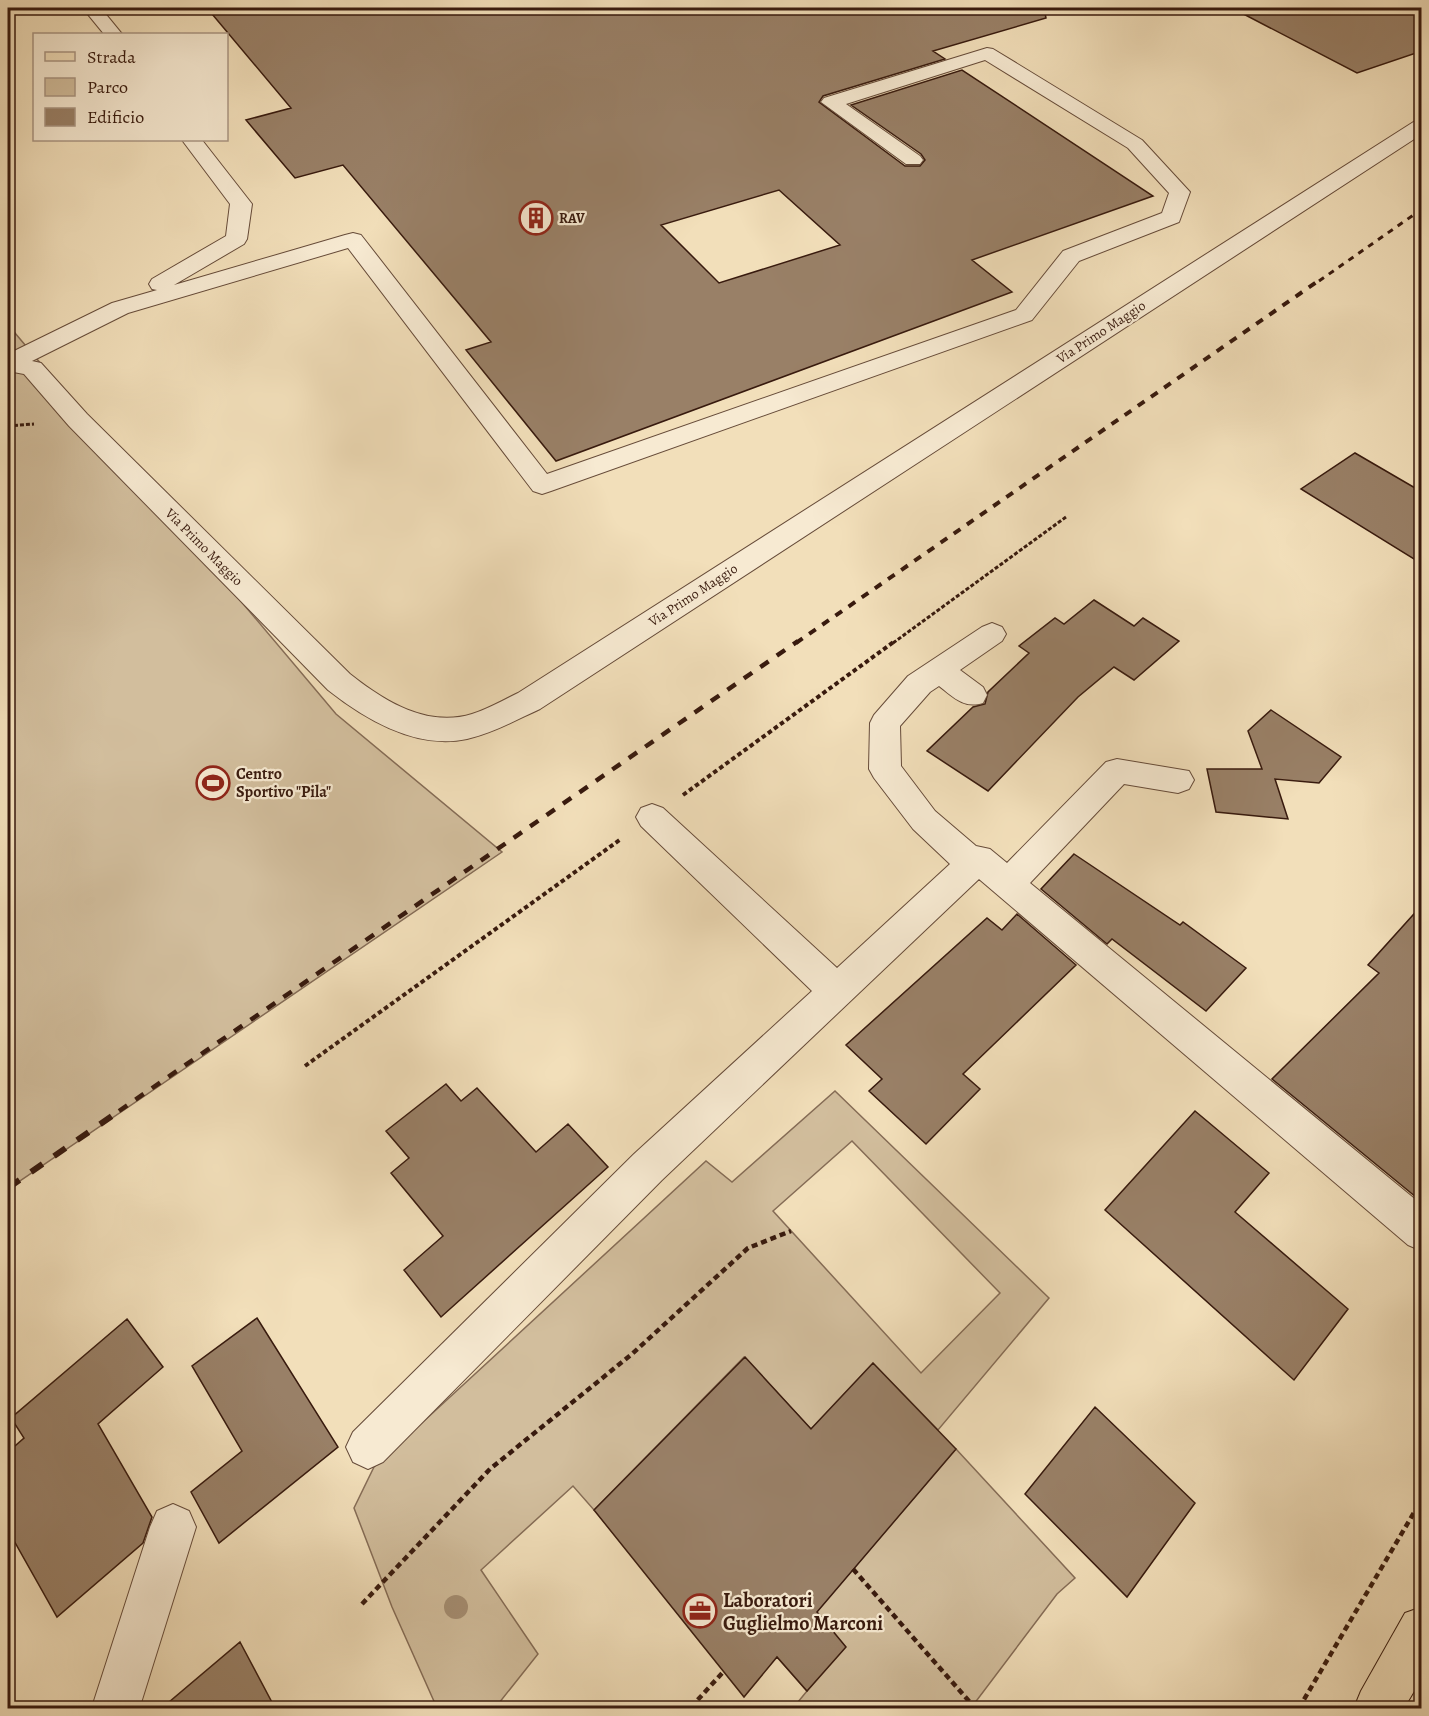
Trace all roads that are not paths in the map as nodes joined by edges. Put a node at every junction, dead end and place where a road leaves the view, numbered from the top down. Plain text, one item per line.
1 (96, 8) edge
2 (111, 33) edge
3 (1422, 125) edge
4 (193, 141) edge
5 (912, 160) dead end
6 (120, 308) junction
7 (8, 364) edge
8 (992, 634) dead end
9 (939, 670) junction
10 (972, 695) dead end
11 (1178, 780) dead end
12 (652, 817) dead end
13 (973, 864) junction
14 (1008, 884) junction
15 (837, 991) junction
16 (1422, 1231) edge
17 (368, 1447) dead end
18 (173, 1527) dead end
19 (1422, 1630) edge
20 (119, 1708) edge
21 (1378, 1708) edge

1 - 2 street
3 - 7 street, Via Primo Maggio
4 - 6 street
5 - 6 street
6 - 7 street
8 - 9 street
9 - 10 street
9 - 13 street
11 - 14 street
12 - 15 street
13 - 14 street
13 - 15 street
14 - 16 street
15 - 17 street
18 - 20 street
19 - 21 main road

